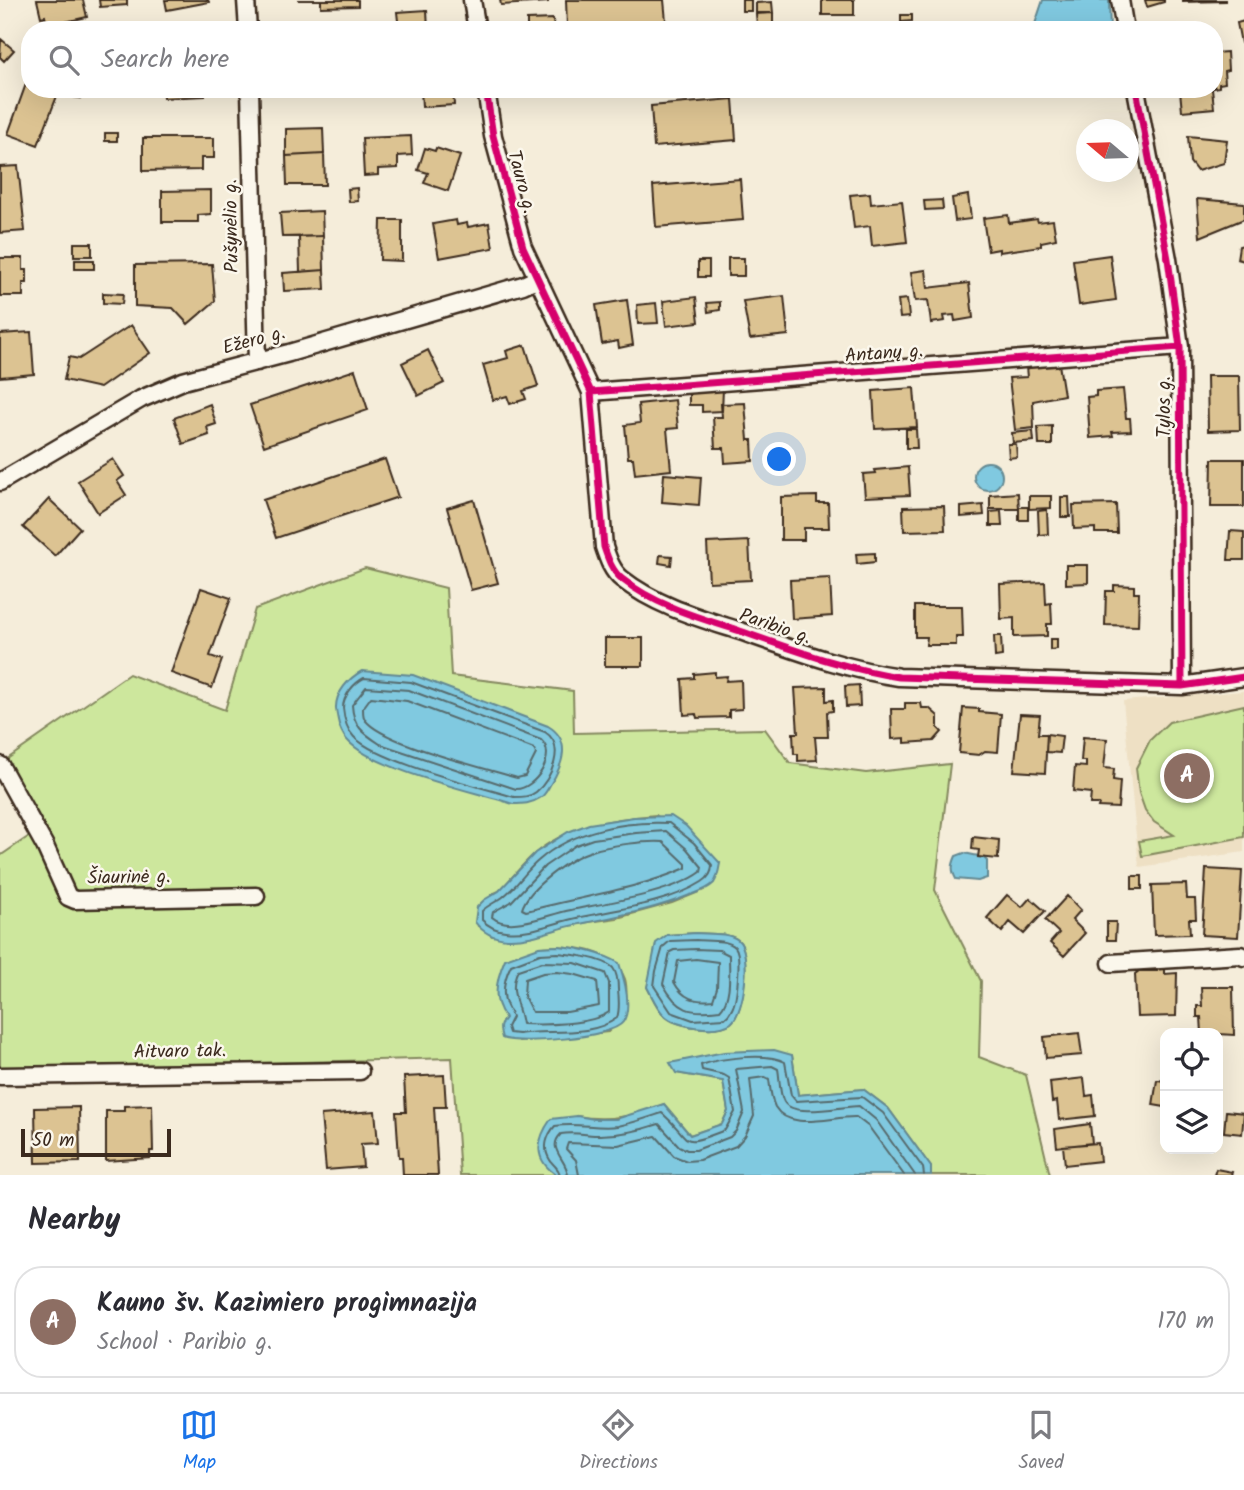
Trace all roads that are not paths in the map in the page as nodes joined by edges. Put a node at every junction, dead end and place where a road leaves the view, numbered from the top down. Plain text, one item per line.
1 (246, 0) edge
2 (472, 0) edge
3 (1120, 0) edge
4 (247, 21) edge
5 (476, 21) edge
6 (1124, 21) edge
7 (250, 98) edge
8 (487, 98) edge
9 (1138, 98) edge
10 (536, 279) junction
11 (1180, 347) junction
12 (257, 362) junction
13 (592, 392) junction
14 (0, 482) edge
15 (1244, 677) edge
16 (1182, 685) junction
17 (0, 765) edge
18 (256, 896) dead end
19 (1244, 957) edge
20 (1111, 963) dead end
21 (360, 1071) dead end
22 (0, 1076) edge

1 - 4 street
2 - 5 street
3 - 6 street
7 - 12 street, Pušynėlio g.
8 - 10 street, Tauro g.
9 - 11 street, Tylos g.
10 - 12 street, Ežero g.
10 - 13 street, Paribio g.
11 - 13 street, Antanų g.
11 - 16 street, Tylos g.
12 - 14 street, Ežero g.
13 - 16 street, Paribio g.
15 - 16 street, Paribio g.
17 - 18 street, Šiaurinė g.
19 - 20 street
21 - 22 street, Aitvaro tak.

